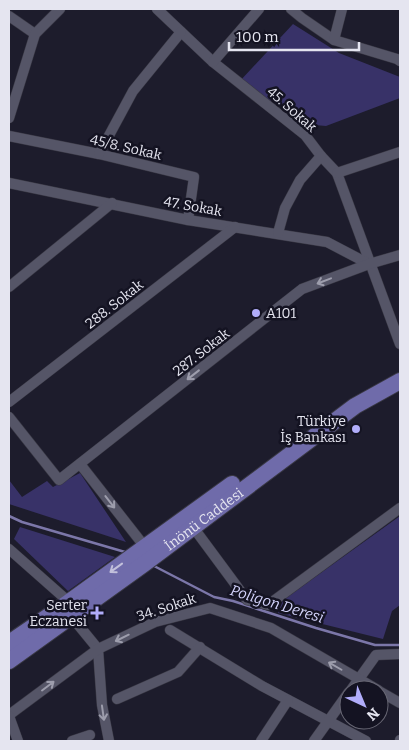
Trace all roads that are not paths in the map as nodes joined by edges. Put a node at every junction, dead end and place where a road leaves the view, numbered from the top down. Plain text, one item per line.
1 (60, 9) edge
2 (157, 9) edge
3 (259, 9) edge
4 (292, 9) edge
5 (342, 9) edge
6 (9, 16) edge
7 (181, 32) junction
8 (35, 34) junction
9 (334, 40) junction
10 (399, 59) edge
11 (213, 62) junction
12 (9, 118) edge
13 (9, 136) edge
14 (400, 152) edge
15 (99, 154) junction
16 (321, 156) junction
17 (337, 173) junction
18 (9, 184) edge
19 (112, 203) junction
20 (188, 220) junction
21 (235, 227) junction
22 (278, 233) junction
23 (400, 255) edge
24 (370, 264) junction
25 (9, 287) edge
26 (400, 344) edge
27 (400, 371) edge
28 (400, 381) edge
29 (9, 402) edge
30 (9, 418) edge
31 (80, 464) junction
32 (400, 508) edge
33 (193, 527) junction
34 (145, 547) junction
35 (11, 554) edge
36 (70, 609) junction
37 (170, 630) dead end
38 (9, 643) edge
39 (200, 648) junction
40 (98, 650) junction
41 (400, 654) edge
42 (9, 660) edge
43 (358, 679) joint
44 (389, 696) edge
45 (116, 699) dead end
46 (288, 700) junction
47 (400, 702) edge
48 (339, 706) edge
49 (9, 716) edge
50 (328, 722) junction
51 (90, 735) dead end
52 (18, 741) edge
53 (72, 741) edge
54 (109, 741) edge
55 (261, 741) edge
56 (314, 741) edge
57 (366, 741) edge

1 - 8 street
2 - 7 street, 45. Sokak
3 - 11 street
4 - 9 street
5 - 9 street
6 - 8 street
7 - 11 street, 45. Sokak
7 - 15 street
8 - 12 street
9 - 10 street
11 - 16 street, 45. Sokak
13 - 15 street, 45/8. Sokak
14 - 17 street
15 - 20 street, 45/8. Sokak
16 - 17 street, 45. Sokak
16 - 22 street
17 - 24 street, 45. Sokak
18 - 19 street, 47. Sokak
19 - 20 street, 47. Sokak
19 - 25 street
20 - 21 street, 47. Sokak
21 - 22 street, 47. Sokak
21 - 29 street, 288. Sokak
22 - 24 street, 47. Sokak
23 - 24 street, 287. Sokak
24 - 26 street, 45. Sokak
24 -> 31 street, 287. Sokak
27 - 34 main road, İnönü Caddesi
28 - 33 main road, İnönü Caddesi
30 - 31 street, 287. Sokak
31 -> 34 street
32 - 33 street
33 - 36 main road, İnönü Caddesi
34 -> 36 main road, İnönü Caddesi
35 - 36 street
36 - 38 main road, İnönü Caddesi
36 - 40 street
36 - 42 main road, İnönü Caddesi
37 - 39 street
39 - 45 street
39 - 46 street
43 -> 40 street, 34. Sokak
49 -> 40 street, 34. Sokak
40 -> 54 street
41 - 43 street
44 - 47 street, 34. Sokak
46 - 50 street
46 - 55 street
48 - 50 street
49 - 52 street
50 - 56 street
50 - 57 street
51 - 53 street

